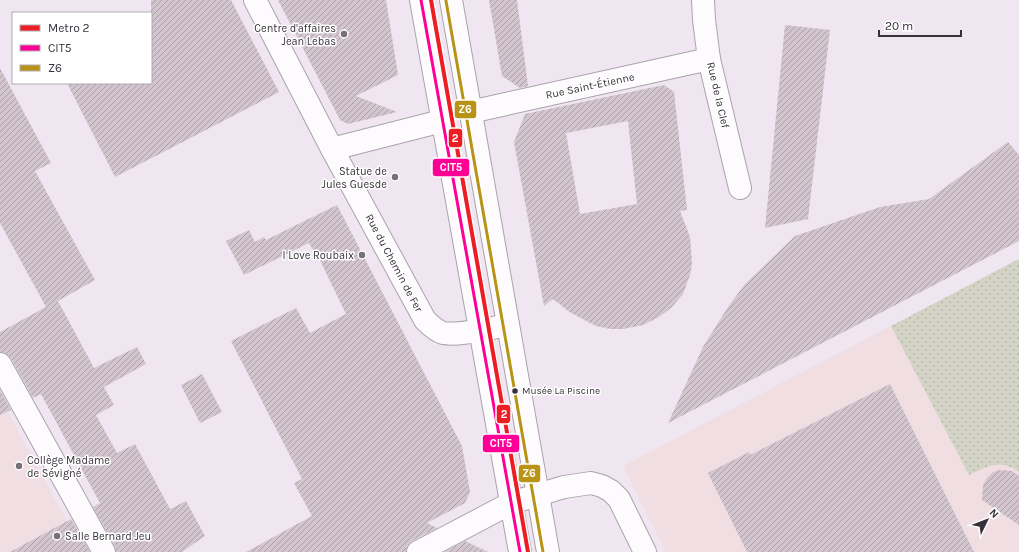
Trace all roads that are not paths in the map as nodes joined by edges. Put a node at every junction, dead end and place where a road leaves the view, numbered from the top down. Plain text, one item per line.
1 (255, 0) edge
2 (420, 0) edge
3 (451, 0) edge
4 (703, 0) edge
5 (709, 60) junction
6 (470, 112) junction
7 (442, 121) junction
8 (332, 149) junction
9 (740, 188) dead end
10 (508, 324) junction
11 (480, 330) junction
12 (0, 364) edge
13 (537, 494) junction
14 (511, 503) junction
15 (104, 552) edge
16 (418, 552) edge
17 (520, 552) edge
18 (548, 552) edge
19 (645, 552) edge

1 - 8 street, Rue du Chemin de Fer
2 - 7 street
3 - 6 street
4 - 5 street, Rue de la Clef
5 - 6 street, Rue Saint-Étienne
5 - 9 street, Rue de la Clef
6 - 10 street
7 - 8 street
7 - 11 street
8 - 11 street, Rue du Chemin de Fer
10 - 11 street, Rue du Chemin de Fer
10 - 13 street
11 - 14 street
12 - 15 street
13 - 14 street
13 - 18 street
13 - 19 street
14 - 16 street
14 - 17 street

